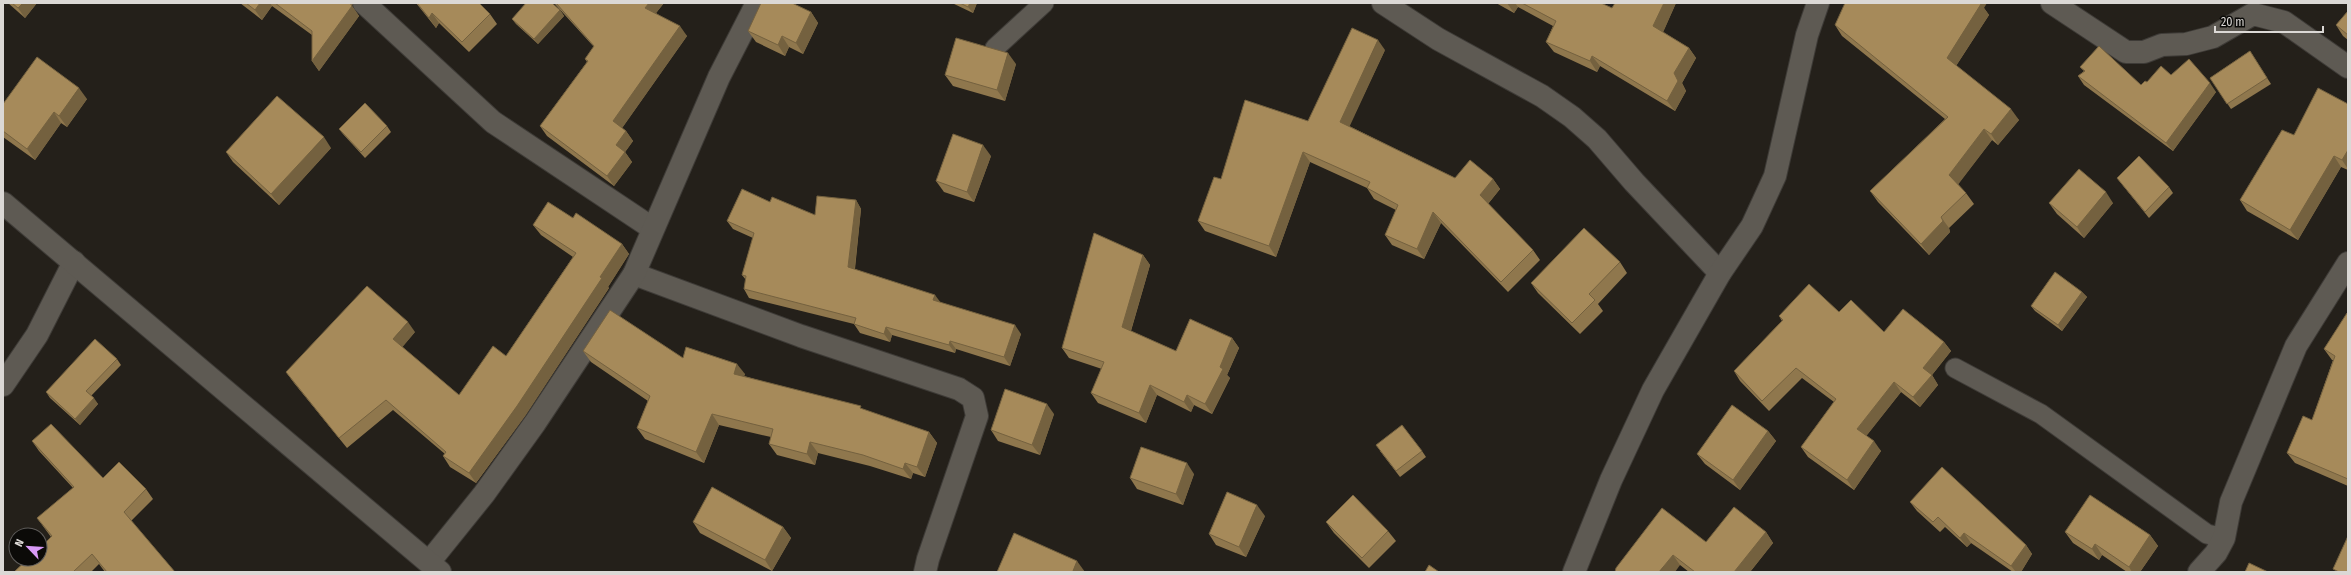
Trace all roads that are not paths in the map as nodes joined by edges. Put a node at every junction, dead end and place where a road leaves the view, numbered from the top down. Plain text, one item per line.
1 (364, 3) edge
2 (757, 3) edge
3 (1044, 3) edge
4 (1383, 3) edge
5 (1818, 3) edge
6 (2052, 3) edge
7 (995, 48) edge
8 (2348, 67) edge
9 (3, 203) edge
10 (652, 228) junction
11 (74, 262) junction
12 (2348, 263) edge
13 (1720, 272) junction
14 (634, 274) junction
15 (1955, 368) dead end
16 (3, 385) edge
17 (2224, 538) junction
18 (435, 567) edge
19 (926, 572) edge
20 (1574, 572) edge
21 (2199, 572) edge

1 - 10 street
2 - 10 street
3 - 7 lane
4 - 13 street
5 - 13 street
6 - 8 street
9 - 11 street
10 - 14 street
11 - 16 street
11 - 18 street
12 - 17 street
13 - 20 street
14 - 18 street
14 - 19 street
15 - 17 lane
17 - 21 street

